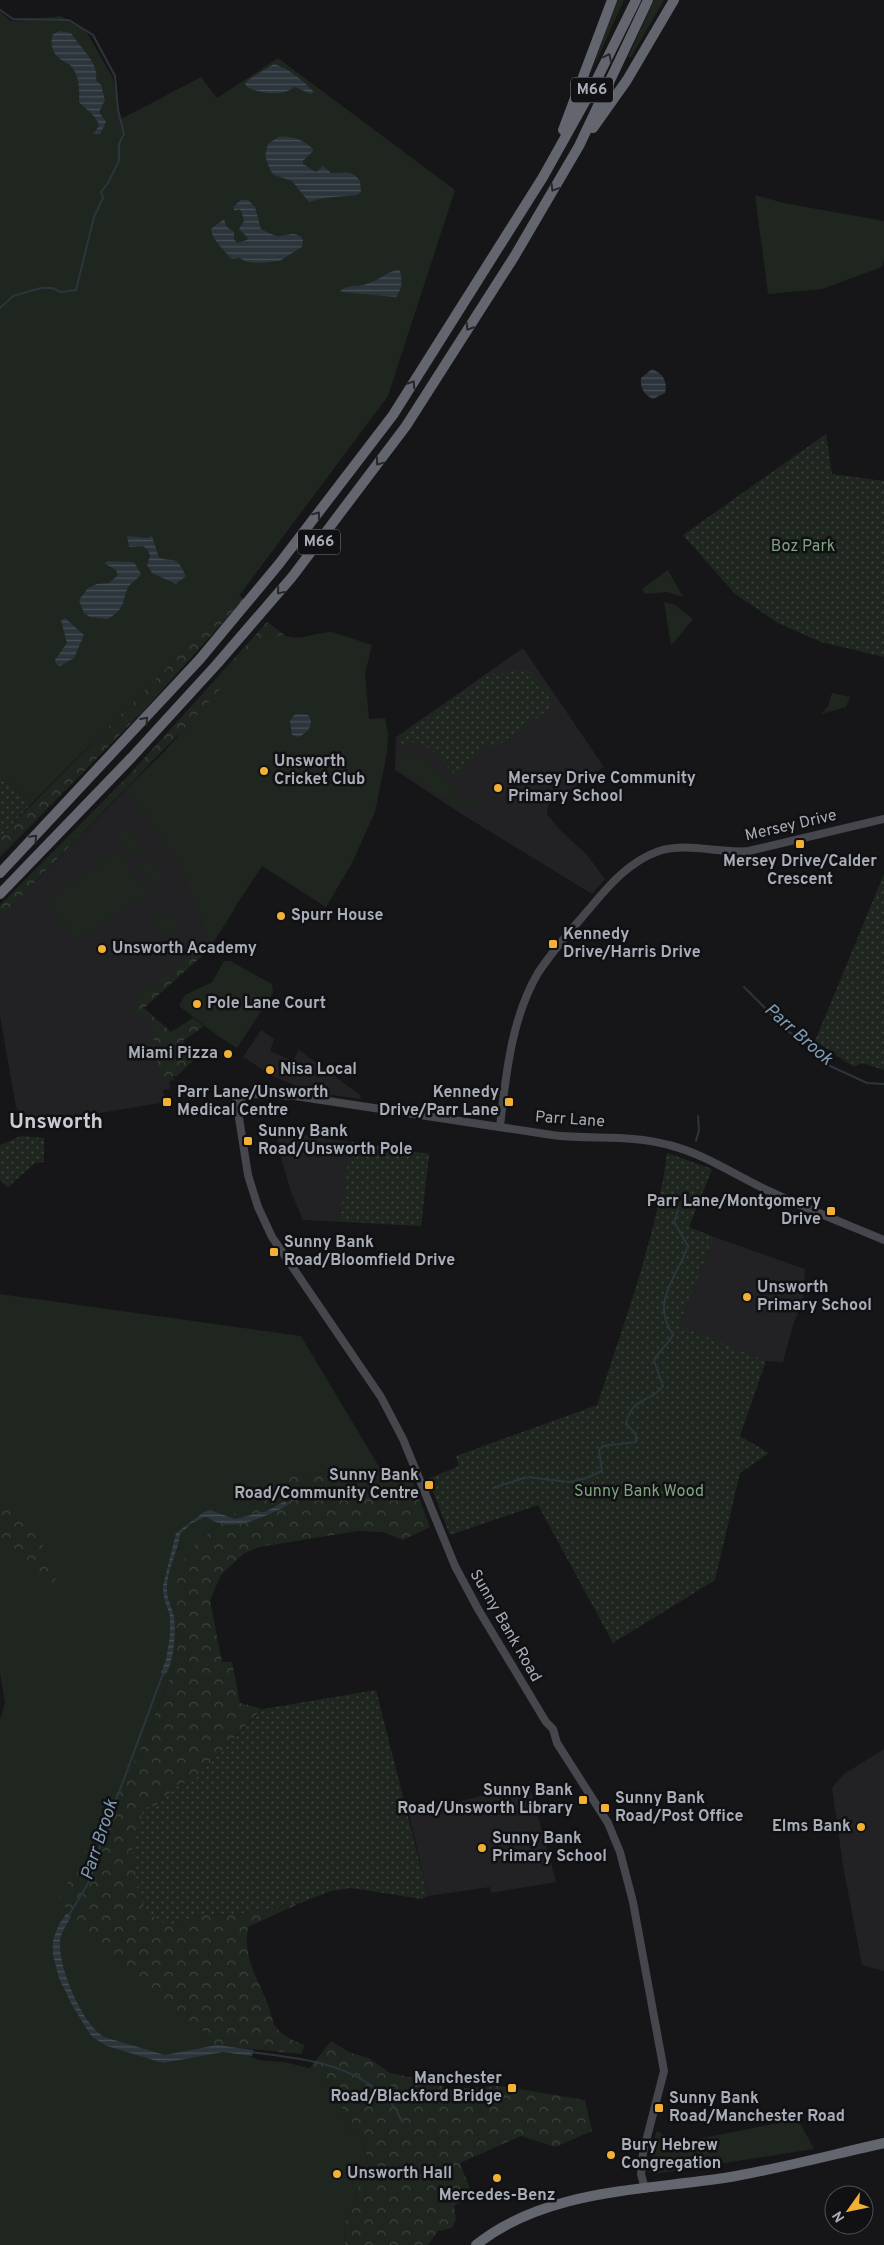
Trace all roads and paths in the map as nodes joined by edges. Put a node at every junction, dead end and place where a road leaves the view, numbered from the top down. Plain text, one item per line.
1 (612, 0) edge
2 (636, 0) edge
3 (648, 0) edge
4 (674, 0) edge
5 (579, 146) junction
6 (543, 177) junction
7 (884, 819) edge
8 (0, 874) edge
9 (1, 893) edge
10 (236, 1099) joint
11 (500, 1126) junction
12 (884, 1240) edge
13 (884, 2143) edge
14 (645, 2189) junction
15 (476, 2245) edge

1 - 6 highway
6 -> 2 highway, M66
3 - 5 highway, M66
4 - 5 highway, M66
5 -> 9 highway, M66
8 -> 6 highway, M66
7 - 11 street, Mersey Drive
10 - 11 street, Parr Lane
10 - 14 street, Sunny Bank Road
11 - 12 street, Parr Lane
13 - 14 highway
14 - 15 highway

